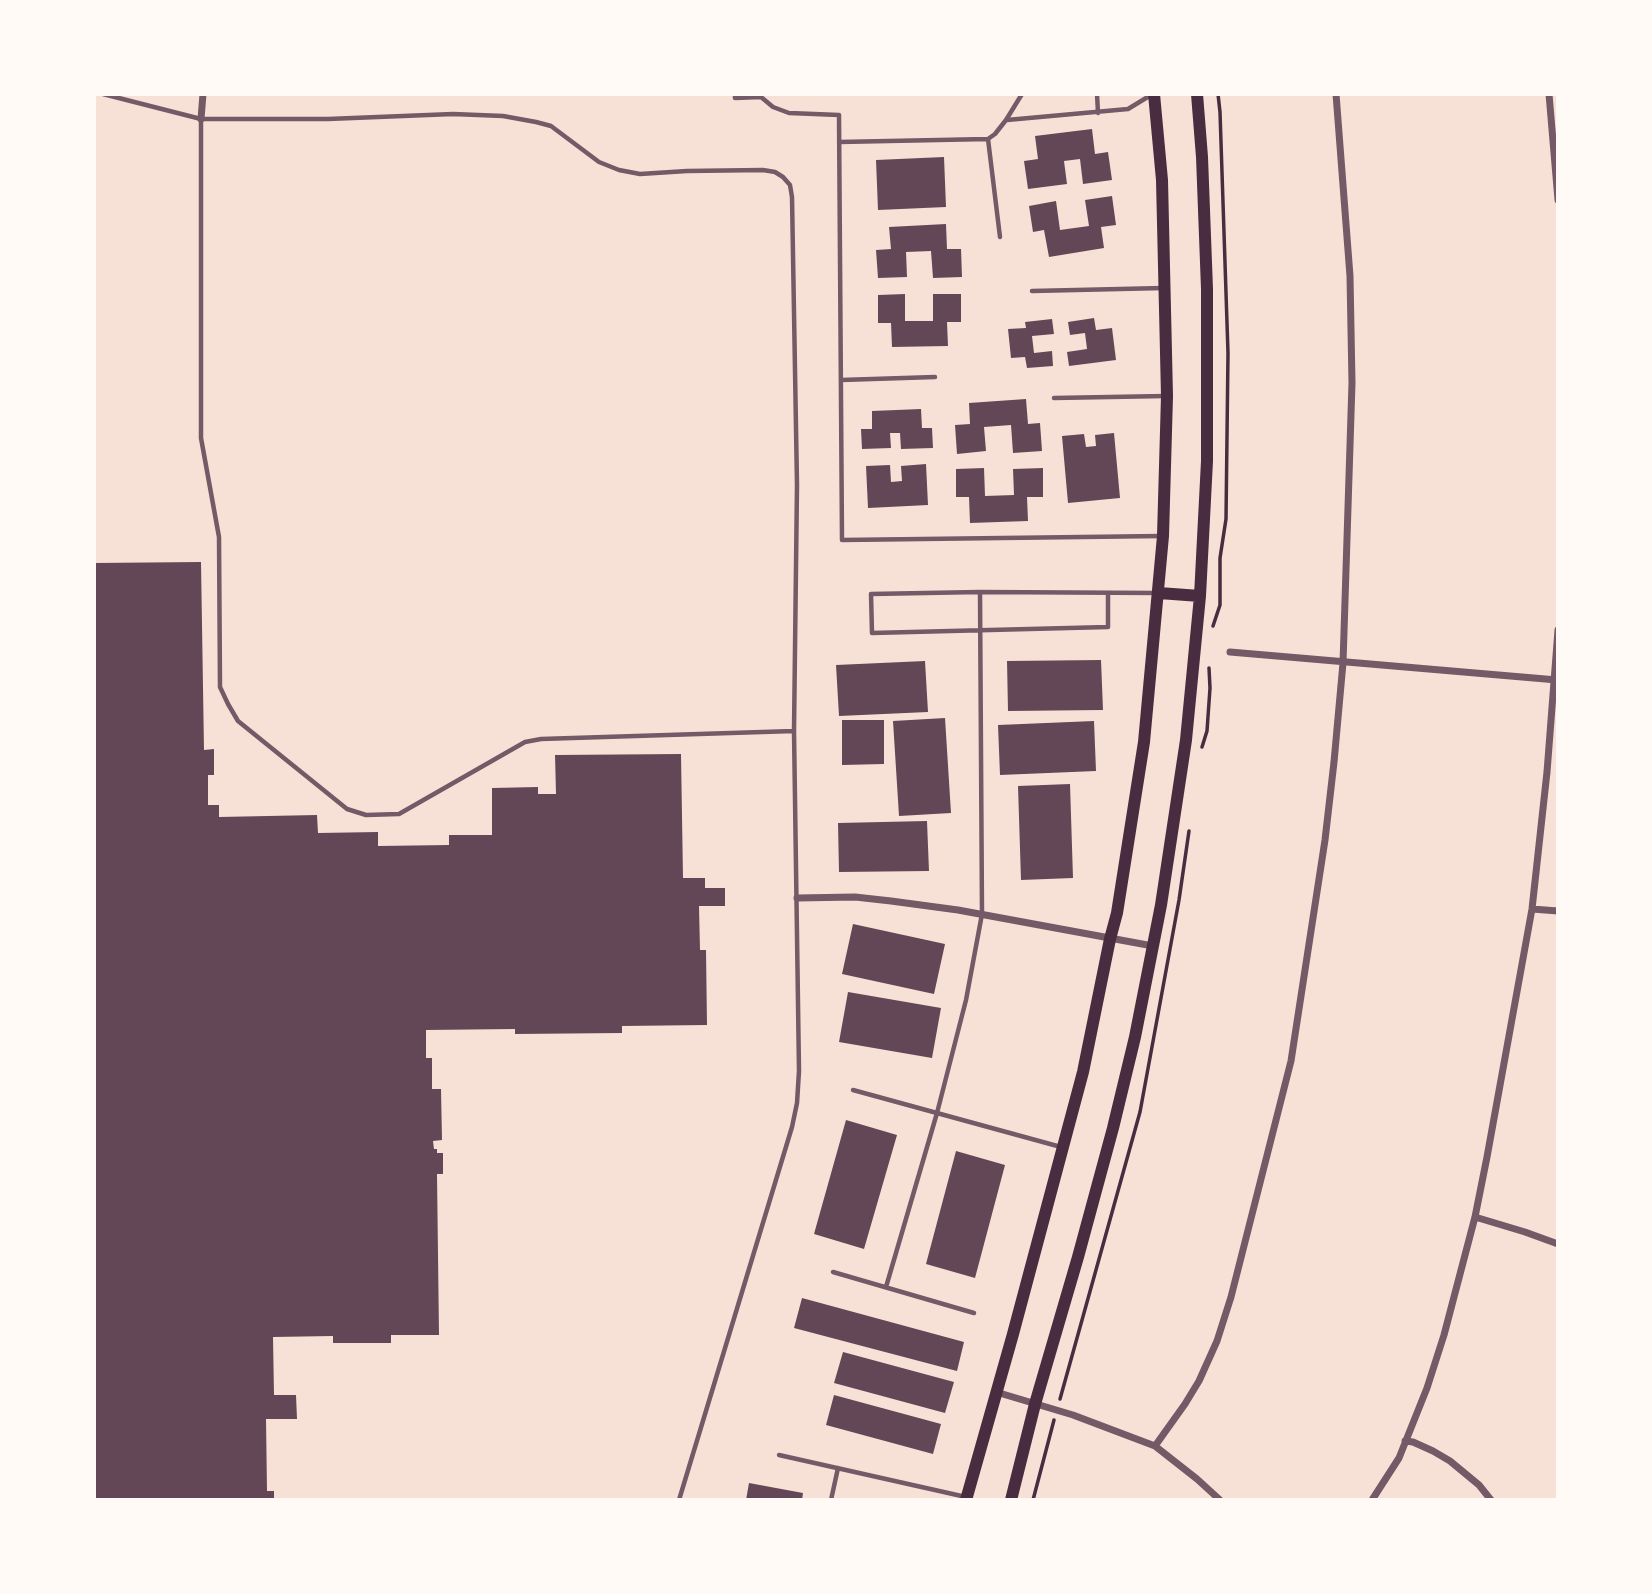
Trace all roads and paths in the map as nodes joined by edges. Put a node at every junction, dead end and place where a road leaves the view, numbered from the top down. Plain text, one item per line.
1 (103, 94) edge
2 (203, 94) edge
3 (734, 94) edge
4 (1022, 94) edge
5 (1097, 94) edge
6 (1153, 94) edge
7 (1197, 94) edge
8 (1336, 94) edge
9 (1549, 94) edge
10 (1098, 113) junction
11 (201, 119) junction
12 (1006, 120) junction
13 (988, 139) junction
14 (839, 142) junction
15 (1558, 200) edge
16 (1000, 237) dead end
17 (1166, 288) junction
18 (1032, 291) dead end
19 (935, 377) dead end
20 (841, 380) junction
21 (1167, 396) junction
22 (1055, 398) dead end
23 (1163, 536) junction
24 (980, 592) junction
25 (1108, 593) junction
26 (1159, 593) junction
27 (1200, 596) junction
28 (980, 630) junction
29 (1558, 630) edge
30 (1230, 652) dead end
31 (1343, 663) junction
32 (1556, 680) edge
33 (793, 731) junction
34 (797, 898) junction
35 (1532, 909) junction
36 (1558, 911) edge
37 (982, 914) junction
38 (1110, 939) junction
39 (1153, 946) junction
40 (853, 1090) dead end
41 (937, 1113) junction
42 (1064, 1147) junction
43 (1475, 1217) junction
44 (1558, 1244) edge
45 (833, 1272) dead end
46 (886, 1287) junction
47 (974, 1313) dead end
48 (996, 1392) junction
49 (1035, 1404) junction
50 (1405, 1441) junction
51 (1155, 1446) junction
52 (779, 1455) dead end
53 (838, 1468) junction
54 (966, 1498) edge
55 (679, 1500) edge
56 (831, 1500) edge
57 (1011, 1500) edge
58 (1220, 1500) edge
59 (1372, 1500) edge
60 (1492, 1500) edge

1 - 11 lane
2 - 11 street
3 - 14 lane
4 - 12 lane
5 - 10 lane
6 - 10 lane
6 - 17 main road
7 - 27 main road
8 - 31 street
9 - 15 street
10 - 12 lane
11 - 33 lane
11 - 33 lane
12 - 13 lane
13 - 14 lane
13 - 16 lane
14 - 20 lane
17 - 18 lane
17 - 21 main road
19 - 20 lane
20 - 23 lane
21 - 22 lane
21 - 23 main road
23 - 26 main road
24 - 25 lane
24 - 28 lane
24 - 28 lane
25 - 26 lane
25 - 28 lane
26 - 27 main road
26 - 38 main road
27 - 39 main road
28 - 37 lane
29 - 32 street
30 - 31 street
31 - 32 street
31 - 51 street
32 - 35 street
33 - 34 lane
34 - 37 street
34 - 55 lane
35 - 36 street
35 - 43 street
37 - 38 street
37 - 41 lane
38 - 39 street
38 - 42 main road
39 - 49 main road
40 - 41 lane
41 - 42 lane
41 - 46 lane
42 - 48 main road
43 - 44 street
43 - 50 street
45 - 46 lane
46 - 47 lane
48 - 49 street
48 - 54 main road
49 - 51 street
49 - 57 main road
50 - 59 street
50 - 60 street
51 - 58 street
52 - 53 lane
53 - 54 lane
53 - 56 lane

